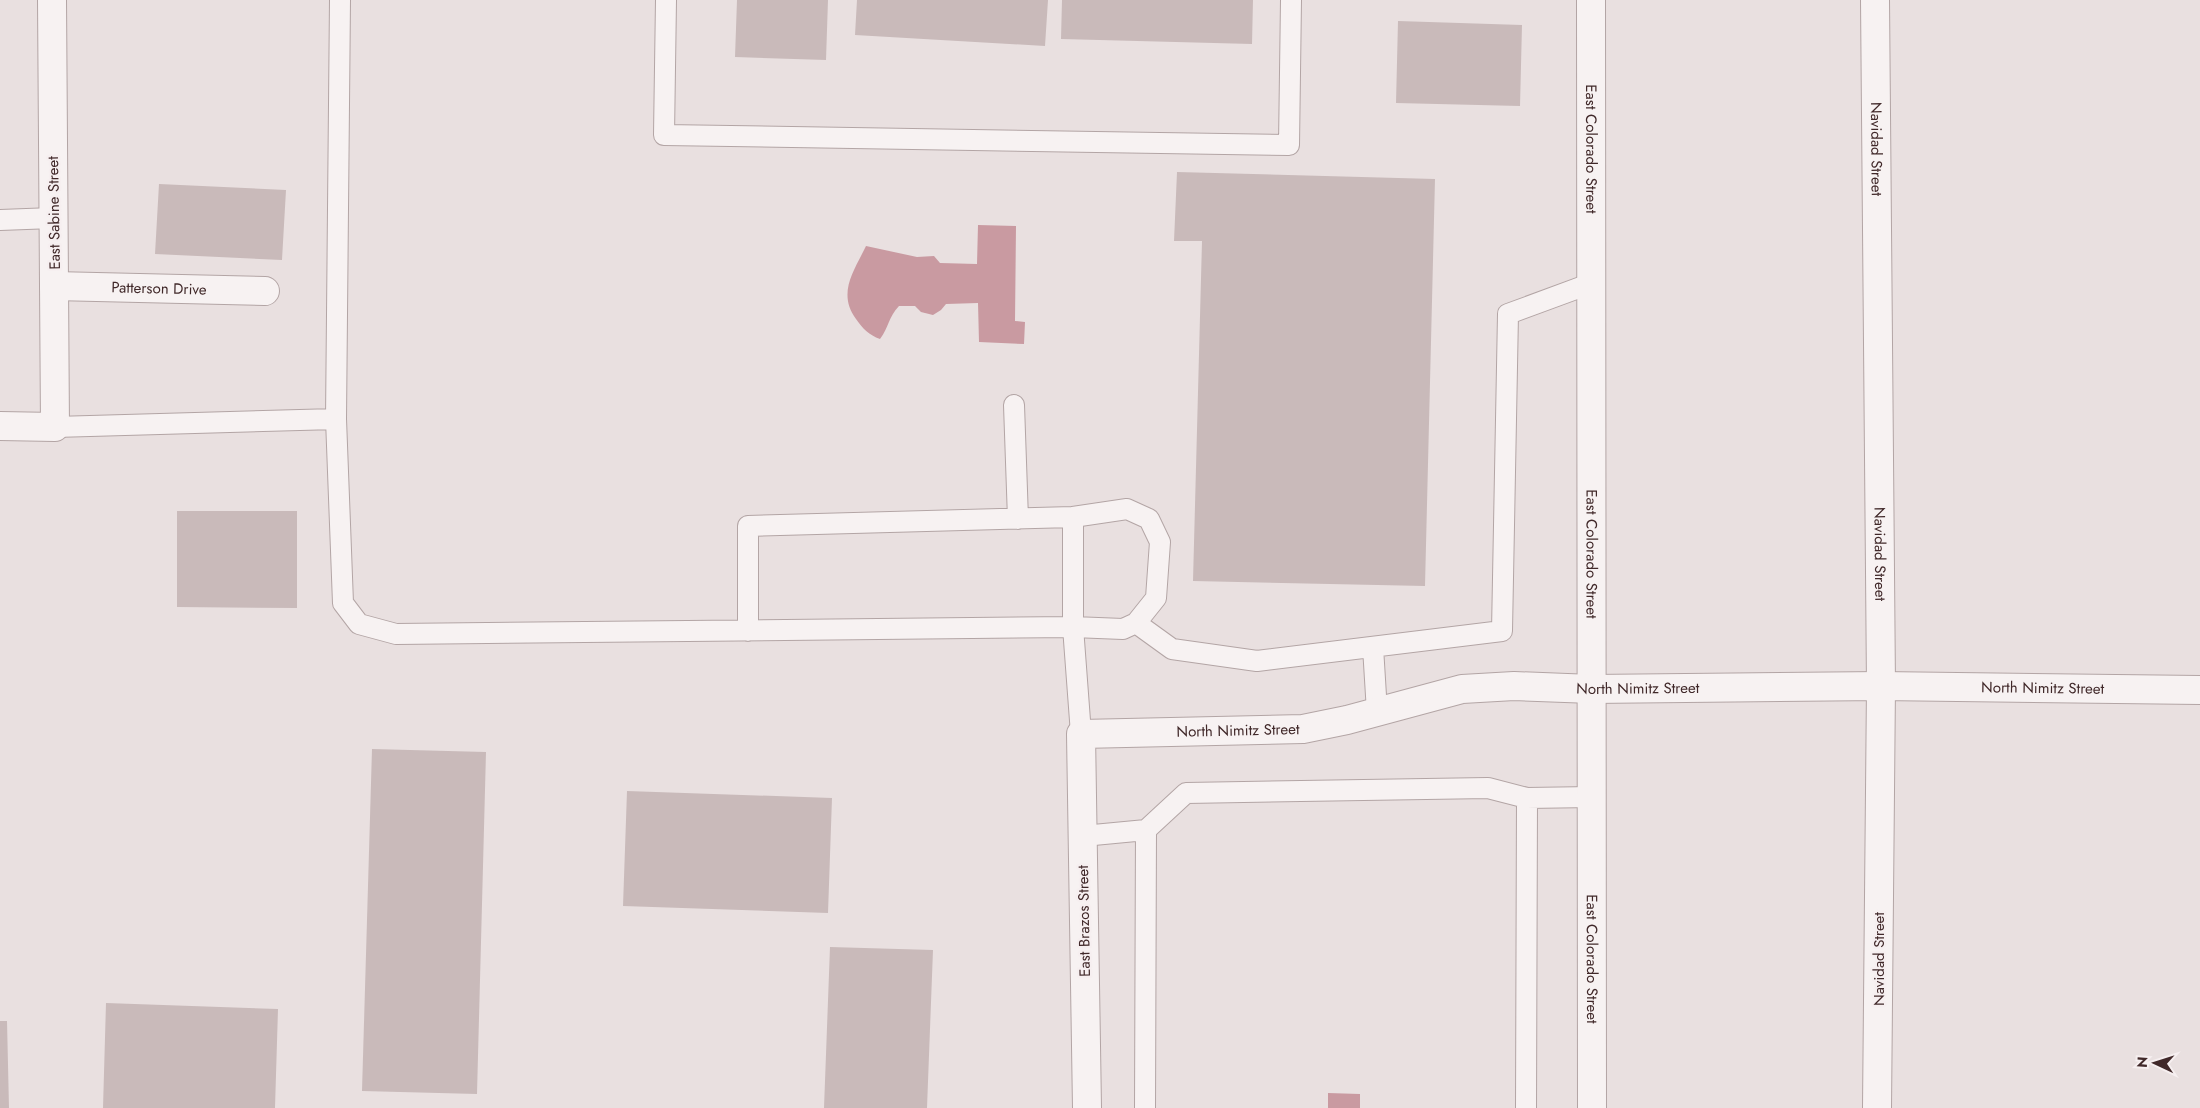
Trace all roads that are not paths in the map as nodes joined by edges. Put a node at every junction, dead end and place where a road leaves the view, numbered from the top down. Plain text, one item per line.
1 (52, 0) edge
2 (340, 0) edge
3 (666, 0) edge
4 (1291, 0) edge
5 (1591, 0) edge
6 (1875, 0) edge
7 (53, 218) junction
8 (0, 220) edge
9 (1592, 283) junction
10 (54, 286) junction
11 (264, 291) dead end
12 (1014, 405) dead end
13 (336, 419) junction
14 (0, 426) edge
15 (55, 427) junction
16 (1072, 517) junction
17 (1018, 519) junction
18 (1136, 623) junction
19 (1073, 627) junction
20 (748, 631) junction
21 (1373, 647) junction
22 (1881, 686) junction
23 (1592, 689) junction
24 (2200, 690) edge
25 (1377, 712) junction
26 (1081, 734) junction
27 (1592, 797) junction
28 (1526, 798) junction
29 (1146, 830) junction
30 (1083, 836) junction
31 (1087, 1108) edge
32 (1146, 1108) edge
33 (1526, 1108) edge
34 (1592, 1108) edge
35 (1878, 1108) edge

1 - 7 street, East Sabine Street
2 - 13 lane
3 - 4 lane
5 - 9 street, East Colorado Street
6 - 22 street, Navidad Street
7 - 8 lane
7 - 10 street, East Sabine Street
9 - 21 lane
9 - 23 street, East Colorado Street
10 - 11 street, Patterson Drive
10 - 15 street, East Sabine Street
12 - 17 lane
13 - 15 lane
13 - 20 lane
14 - 15 street
16 - 17 lane
16 - 18 lane
16 - 19 lane
17 - 20 lane
18 - 19 lane
18 - 21 lane
19 - 20 lane
19 - 26 lane
21 - 25 lane
22 - 23 street, North Nimitz Street
22 - 24 street, North Nimitz Street
22 - 35 street, Navidad Street
23 - 25 street, North Nimitz Street
23 - 27 street, East Colorado Street
25 - 26 street, North Nimitz Street
26 - 30 street, East Brazos Street
27 - 28 lane
27 - 34 street, East Colorado Street
28 - 29 lane
28 - 33 lane
29 - 30 lane
29 - 32 lane
30 - 31 street, East Brazos Street

